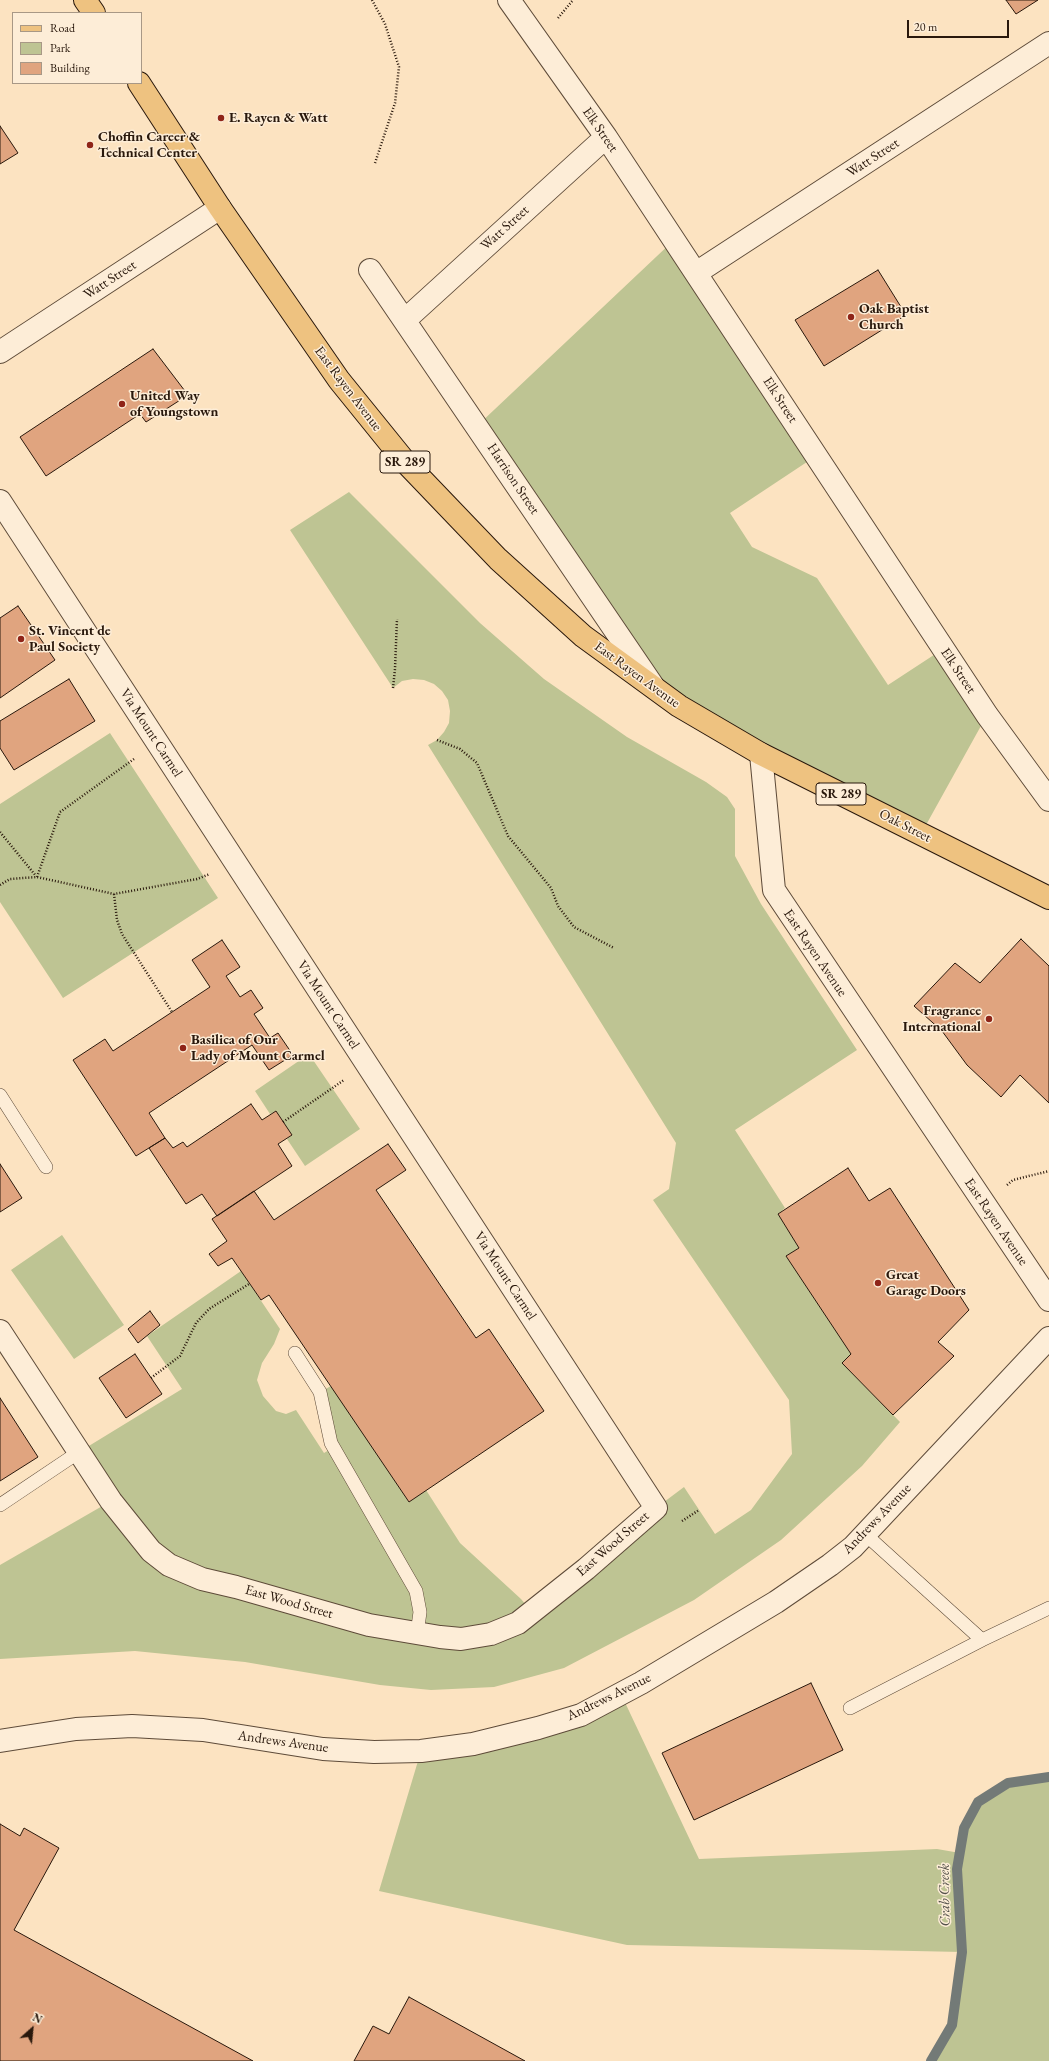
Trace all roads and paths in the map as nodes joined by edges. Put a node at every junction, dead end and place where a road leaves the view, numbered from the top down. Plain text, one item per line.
1 (85, 0) edge
2 (372, 0) edge
3 (510, 0) edge
4 (93, 12) edge
5 (1049, 43) edge
6 (140, 84) edge
7 (606, 137) junction
8 (375, 164) dead end
9 (220, 208) junction
10 (370, 270) dead end
11 (696, 273) junction
12 (405, 320) junction
13 (0, 352) edge
14 (0, 502) edge
15 (397, 619) dead end
16 (393, 688) dead end
17 (654, 689) junction
18 (437, 740) dead end
19 (156, 741) junction
20 (761, 754) junction
21 (1049, 800) edge
22 (0, 832) edge
23 (236, 864) junction
24 (37, 877) junction
25 (0, 885) edge
26 (114, 894) junction
27 (1049, 898) edge
28 (614, 948) dead end
29 (172, 1012) dead end
30 (366, 1064) junction
31 (0, 1095) edge
32 (283, 1122) dead end
33 (46, 1167) dead end
34 (1049, 1171) edge
35 (983, 1202) junction
36 (250, 1284) dead end
37 (1049, 1300) edge
38 (0, 1331) edge
39 (1049, 1338) edge
40 (295, 1353) dead end
41 (150, 1378) dead end
42 (79, 1452) junction
43 (0, 1505) edge
44 (656, 1508) joint
45 (864, 1534) junction
46 (1049, 1608) edge
47 (417, 1634) junction
48 (982, 1640) junction
49 (850, 1708) dead end
50 (0, 1741) edge

1 - 4 main road
2 - 8 path
3 - 7 street, Elk Street
5 - 11 street, Watt Street
6 - 9 main road, East Rayen Avenue / SR 289
7 - 11 street, Elk Street
7 - 12 street, Watt Street
9 - 13 street, Watt Street
9 - 17 main road, East Rayen Avenue / SR 289
10 - 12 street, Harrison Street
11 - 21 street, Elk Street
12 - 17 street, Harrison Street
14 - 19 street, Via Mount Carmel
15 - 16 path
17 - 20 main road, East Rayen Avenue / SR 289
18 - 28 path
19 - 23 street, Via Mount Carmel
19 - 24 path
20 - 27 main road, Oak Street / SR 289
20 - 35 street, East Rayen Avenue
22 - 24 path
23 - 26 path
23 - 30 street, Via Mount Carmel
24 - 25 path
24 - 26 path
26 - 29 path
30 - 32 path
30 - 44 street, Via Mount Carmel
31 - 33 lane
34 - 35 path
35 - 37 street, East Rayen Avenue
36 - 41 path
38 - 42 street, East Wood Street
39 - 45 street, Andrews Avenue
40 - 47 lane
42 - 43 lane
42 - 47 street, East Wood Street
44 - 47 street, East Wood Street
45 - 48 lane
45 - 50 street, Andrews Avenue
46 - 48 lane
48 - 49 lane

